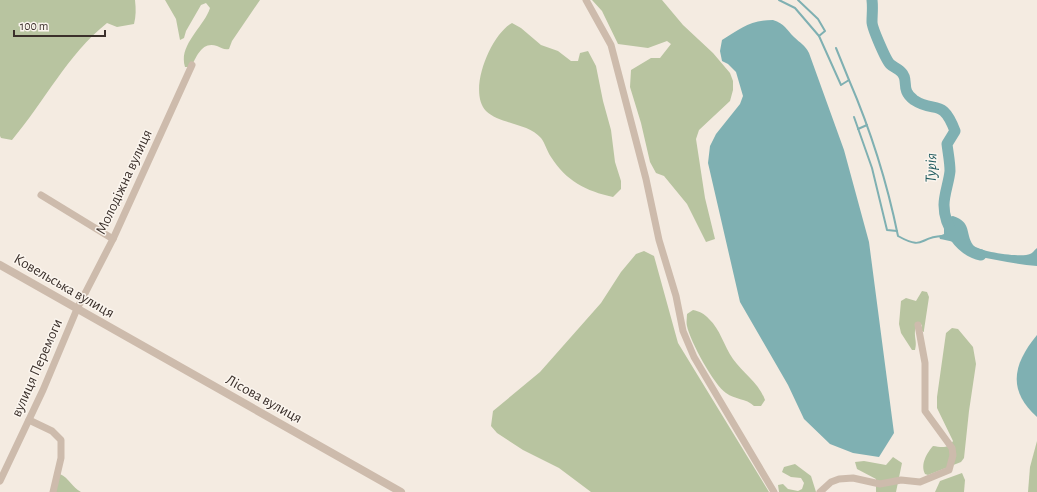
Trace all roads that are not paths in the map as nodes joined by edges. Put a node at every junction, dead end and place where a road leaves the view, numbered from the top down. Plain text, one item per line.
1 (586, 0) edge
2 (192, 65) dead end
3 (41, 195) dead end
4 (113, 239) junction
5 (0, 265) edge
6 (77, 309) junction
7 (918, 325) dead end
8 (114, 331) joint
9 (29, 420) junction
10 (0, 481) edge
11 (53, 492) edge
12 (401, 492) edge
13 (774, 492) edge
14 (820, 492) edge

1 - 13 street
2 - 4 street, Молодіжна вулиця
3 - 4 street
4 - 6 street, Молодіжна вулиця
5 - 6 street, Ковельська вулиця
6 - 8 street, Ковельська вулиця
6 - 9 street, вулиця Перемоги
7 - 14 street
8 - 12 street, Лісова вулиця
9 - 10 street, вулиця Перемоги
9 - 11 street

